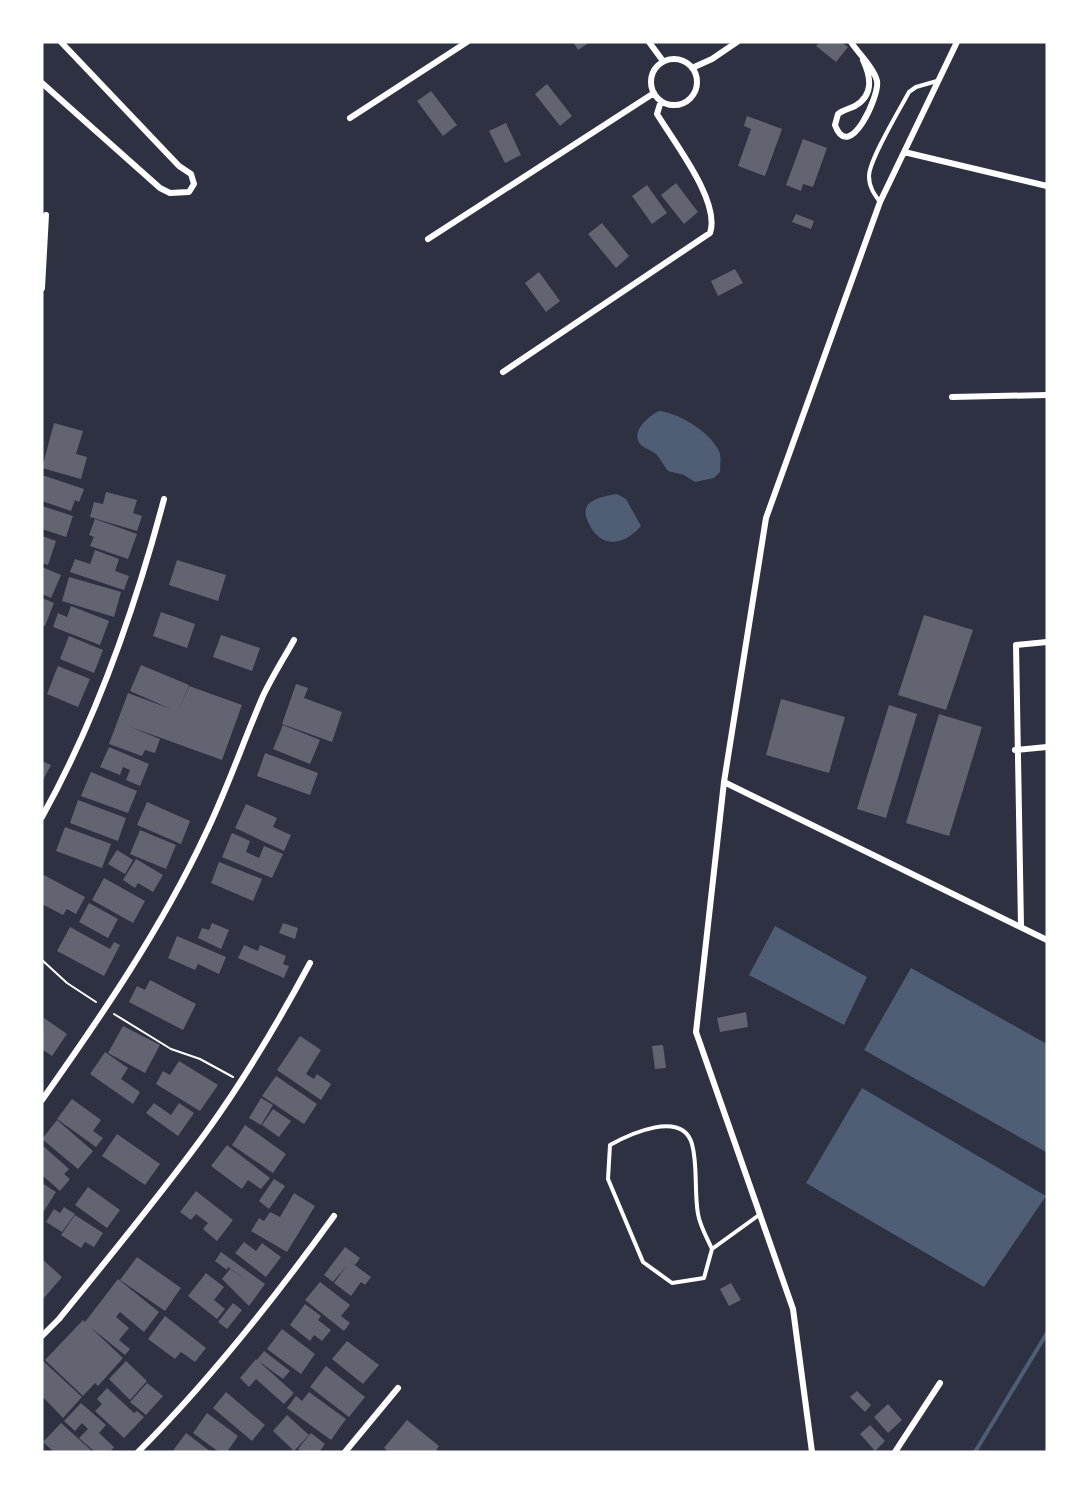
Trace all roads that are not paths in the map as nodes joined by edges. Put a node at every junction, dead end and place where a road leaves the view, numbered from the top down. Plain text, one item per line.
1 (61, 42) edge
2 (467, 42) edge
3 (649, 42) edge
4 (737, 42) edge
5 (851, 42) edge
6 (957, 42) edge
7 (863, 60) junction
8 (663, 62) junction
9 (692, 68) junction
10 (938, 81) junction
11 (42, 83) edge
12 (654, 93) junction
13 (661, 101) junction
14 (350, 118) dead end
15 (904, 152) junction
16 (1047, 186) edge
17 (880, 202) junction
18 (46, 215) dead end
19 (428, 239) dead end
20 (42, 288) edge
21 (503, 372) dead end
22 (1047, 395) edge
23 (952, 397) dead end
24 (164, 499) dead end
25 (294, 640) dead end
26 (1047, 642) edge
27 (1047, 747) edge
28 (1015, 750) junction
29 (724, 782) junction
30 (42, 818) edge
31 (1021, 926) junction
32 (1047, 940) edge
33 (310, 963) dead end
34 (42, 1100) edge
35 (760, 1215) junction
36 (334, 1216) dead end
37 (712, 1249) junction
38 (42, 1336) edge
39 (940, 1383) dead end
40 (398, 1388) dead end
41 (138, 1452) edge
42 (345, 1452) edge
43 (812, 1452) edge
44 (895, 1452) edge

1 - 11 street
2 - 14 street
3 - 8 street
4 - 9 street
5 - 7 street
6 - 10 street
7 - 7 street
8 - 9 street
8 - 12 street
9 - 13 street
10 - 15 street
10 - 17 lane
12 - 13 street
12 - 19 street
13 - 21 street
15 - 16 street
15 - 17 street
17 - 29 street
18 - 20 street
22 - 23 street
24 - 30 street
25 - 34 street
26 - 28 street
27 - 28 street
28 - 31 street
29 - 31 street
29 - 35 street
31 - 32 street
33 - 38 street
35 - 37 lane
35 - 43 street
36 - 41 street
37 - 37 lane
39 - 44 street
40 - 42 street

